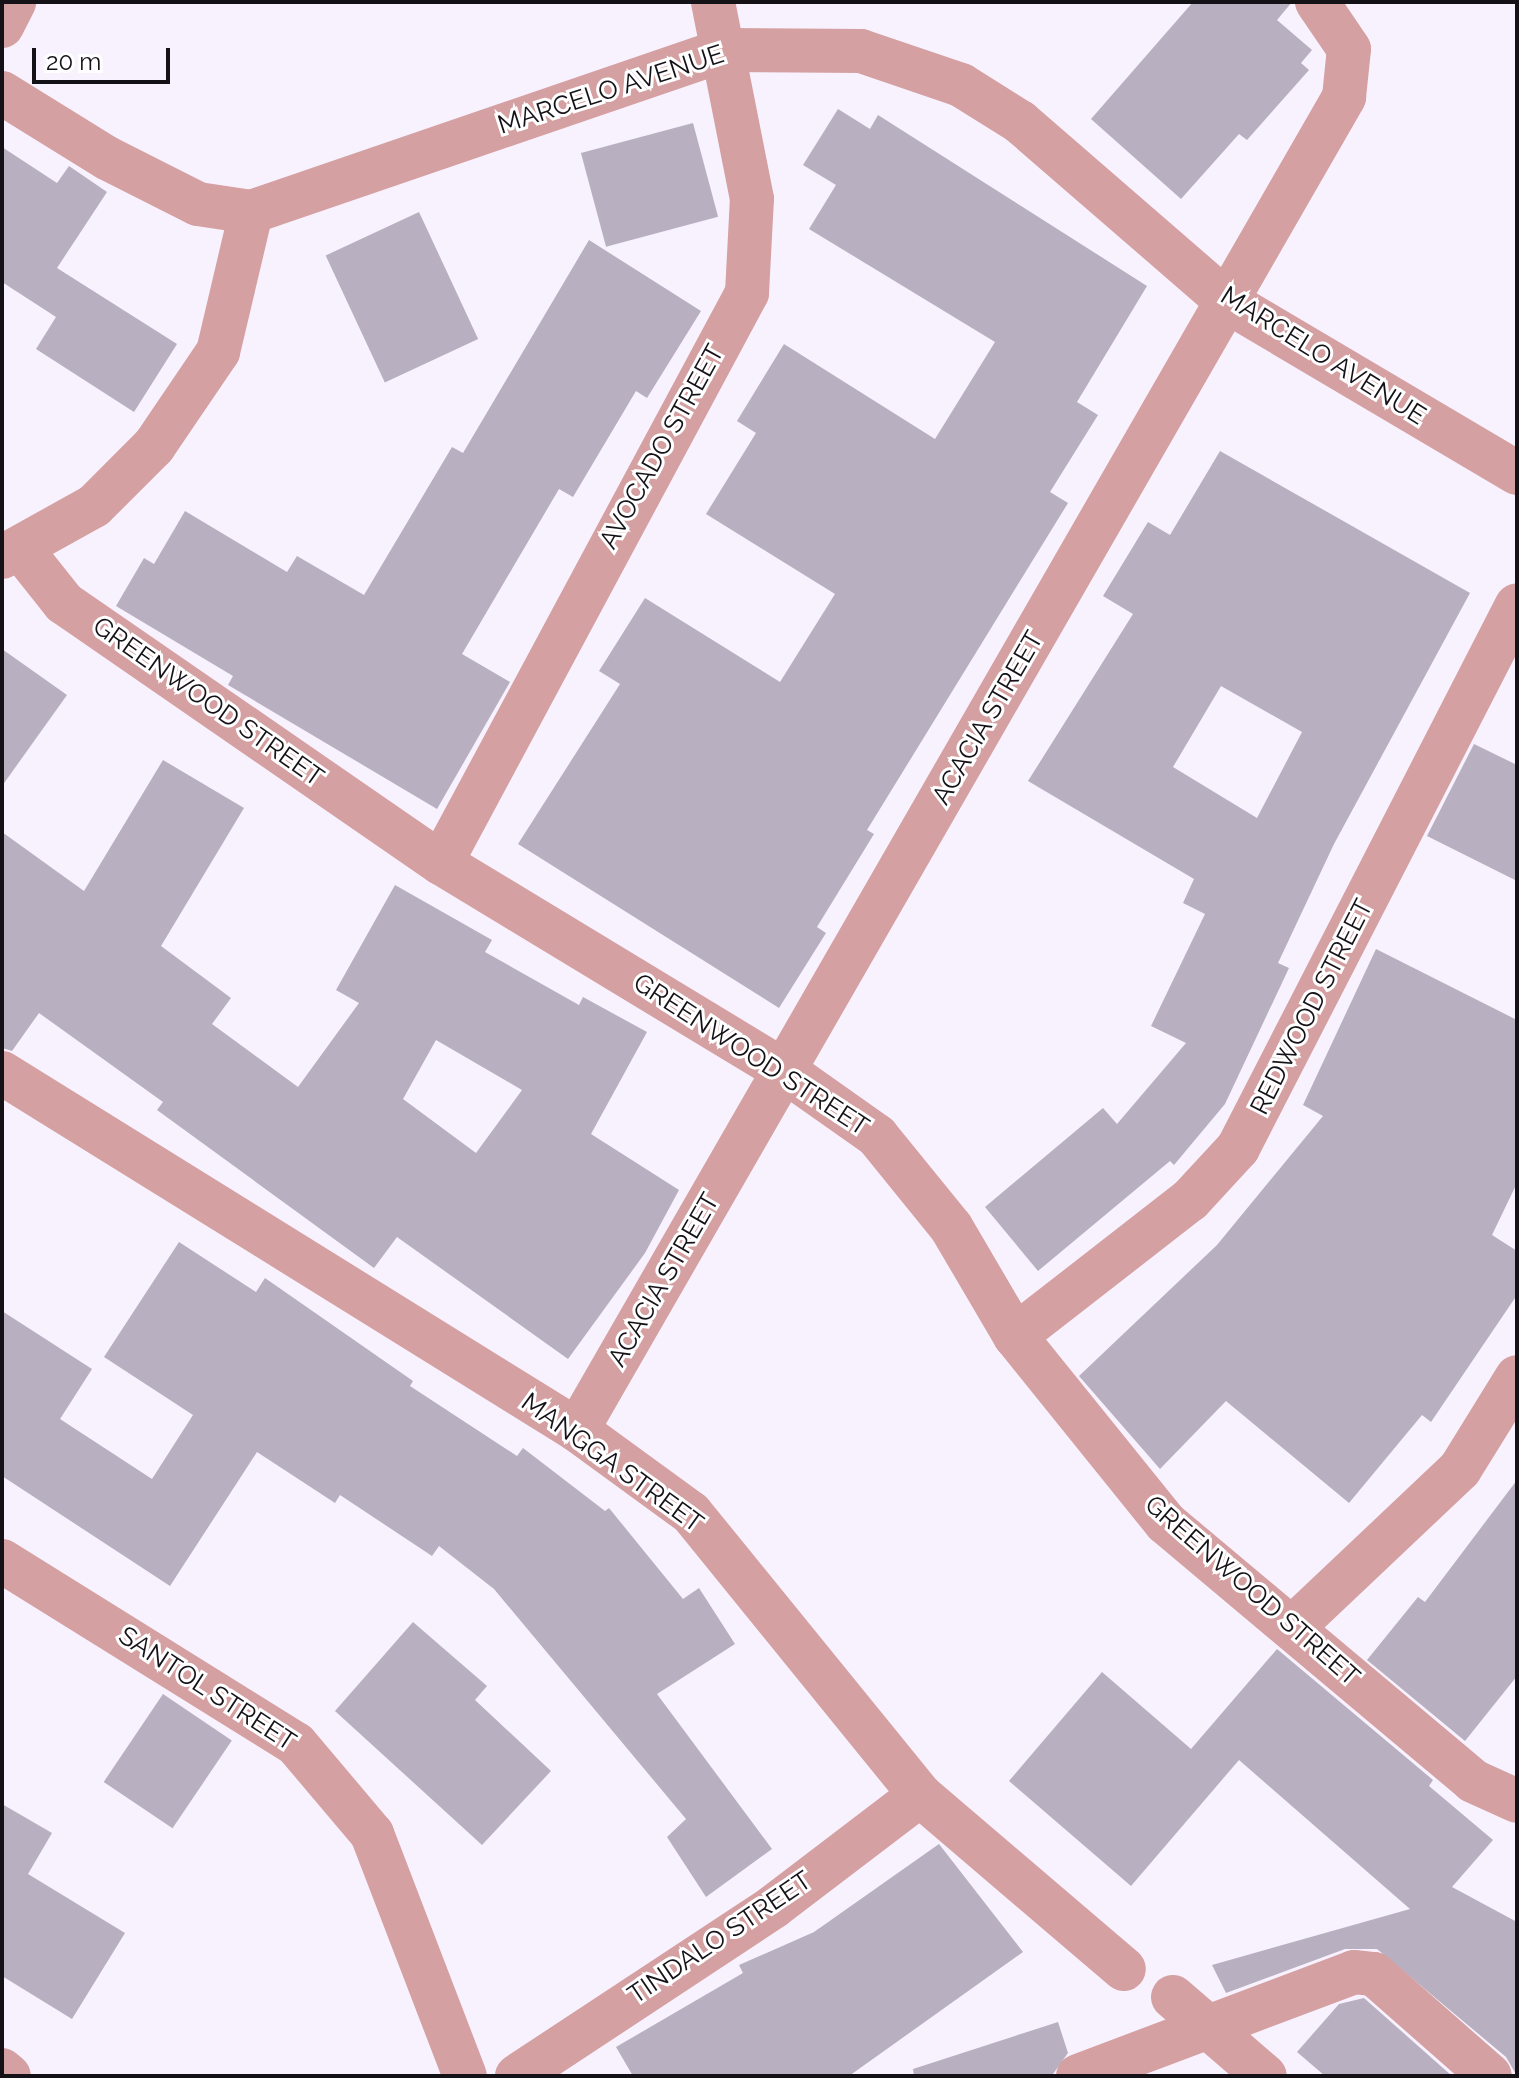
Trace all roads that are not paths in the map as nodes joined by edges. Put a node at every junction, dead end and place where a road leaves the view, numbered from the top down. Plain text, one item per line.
1 (14, 2) edge
2 (713, 2) edge
3 (1317, 2) edge
4 (2, 26) edge
5 (723, 50) junction
6 (2, 93) edge
7 (251, 212) junction
8 (1228, 302) junction
9 (1517, 473) edge
10 (11, 553) edge
11 (1517, 605) edge
12 (441, 863) junction
13 (785, 1071) junction
14 (2, 1073) edge
15 (1015, 1336) junction
16 (1517, 1377) edge
17 (577, 1430) junction
18 (2, 1561) edge
19 (1292, 1628) junction
20 (920, 1795) junction
21 (1517, 1801) edge
22 (1124, 1969) dead end
23 (1189, 2011) junction
24 (2, 2070) edge
25 (9, 2076) edge
26 (465, 2076) edge
27 (517, 2076) edge
28 (1078, 2076) edge
29 (1265, 2076) edge
30 (1490, 2076) edge

1 - 4 street
2 - 5 street, AVOCADO STREET
3 - 8 street, ACACIA STREET
5 - 7 street, MARCELO AVENUE
5 - 8 street, MARCELO AVENUE
5 - 12 street, AVOCADO STREET
6 - 7 street, MARCELO AVENUE
7 - 10 street
8 - 9 street, MARCELO AVENUE
8 - 13 street, ACACIA STREET
10 - 12 street, GREENWOOD STREET
11 - 15 street, REDWOOD STREET
12 - 13 street, GREENWOOD STREET
13 - 15 street, GREENWOOD STREET
13 - 17 street, ACACIA STREET
14 - 17 street, MANGGA STREET
15 - 19 street, GREENWOOD STREET
16 - 19 street
17 - 20 street, MANGGA STREET
18 - 26 street, SANTOL STREET
19 - 21 street, GREENWOOD STREET
20 - 22 street, MANGGA STREET
20 - 27 street, TINDALO STREET
23 - 28 street
23 - 29 street
23 - 30 street
24 - 25 street

